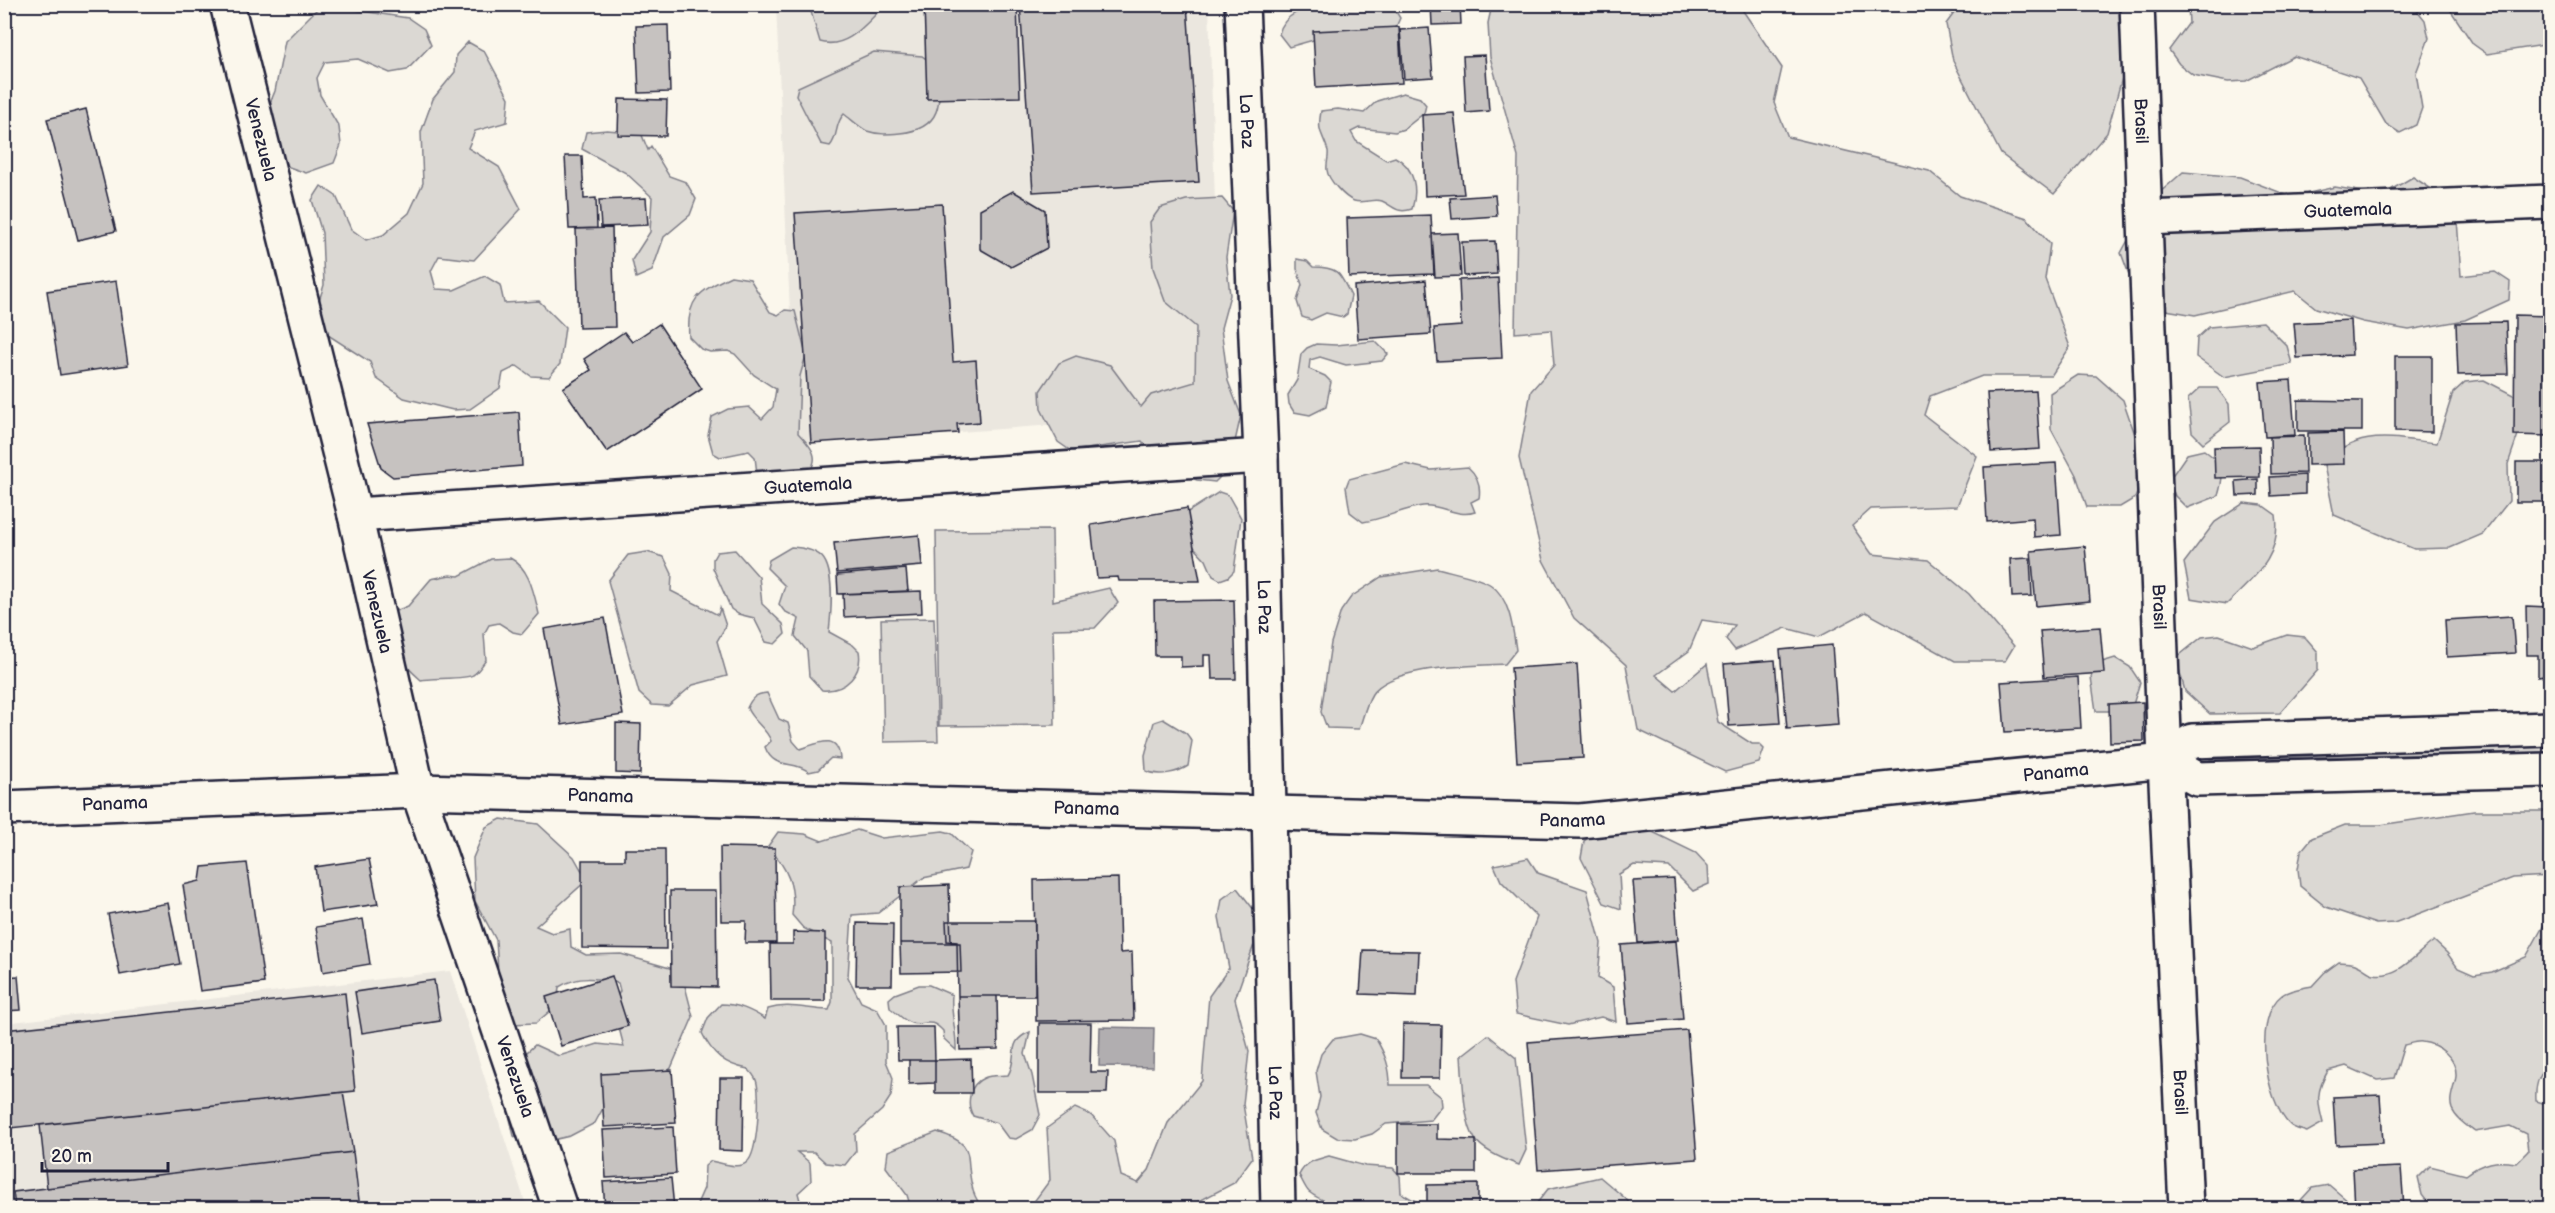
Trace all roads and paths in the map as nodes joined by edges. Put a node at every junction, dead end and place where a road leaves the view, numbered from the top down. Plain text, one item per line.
1 (227, 4) edge
2 (1242, 4) edge
3 (2137, 4) edge
4 (2550, 202) edge
5 (2146, 218) junction
6 (1261, 456) junction
7 (355, 515) junction
8 (2550, 729) edge
9 (2165, 761) junction
10 (2550, 770) edge
11 (418, 790) junction
12 (4, 807) edge
13 (1268, 814) junction
14 (560, 1209) edge
15 (1278, 1209) edge
16 (2186, 1209) edge

1 - 7 street, Venezuela
2 - 6 street, La Paz
3 - 5 street, Brasil
4 - 5 street, Guatemala
5 - 9 street, Brasil
6 - 7 street, Guatemala
6 - 13 street, La Paz
7 - 11 street, Venezuela
8 - 9 street
9 - 10 street
9 - 13 street, Panama
9 - 16 street, Brasil
11 - 12 street, Panama
11 - 13 street, Panama
11 - 14 street, Venezuela
13 - 15 street, La Paz

